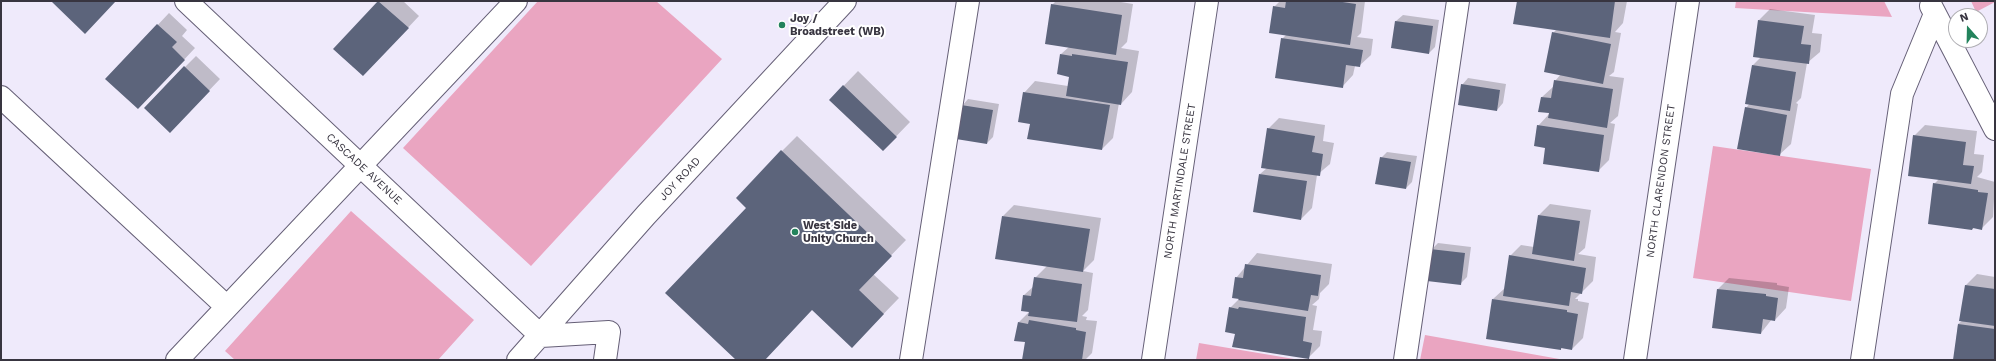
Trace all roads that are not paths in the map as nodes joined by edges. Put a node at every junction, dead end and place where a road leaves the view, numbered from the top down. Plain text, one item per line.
1 (186, 1) edge
2 (845, 1) edge
3 (968, 1) edge
4 (1207, 1) edge
5 (1458, 1) edge
6 (1688, 1) edge
7 (513, 2) edge
8 (1931, 7) edge
9 (1, 97) edge
10 (1995, 129) edge
11 (360, 166) junction
12 (227, 307) junction
13 (541, 336) junction
14 (177, 360) edge
15 (518, 360) edge
16 (604, 360) edge
17 (911, 360) edge
18 (1153, 360) edge
19 (1405, 360) edge
20 (1635, 360) edge
21 (1862, 360) edge

1 - 11 street, CASCADE AVENUE
2 - 13 street, JOY ROAD
3 - 17 street
4 - 18 street, NORTH MARTINDALE STREET
5 - 19 street
6 - 20 street, NORTH CLARENDON STREET
7 - 11 street
8 - 10 street
8 - 21 street
9 - 12 street
11 - 12 street
11 - 13 street, CASCADE AVENUE
12 - 14 street
13 - 15 street, JOY ROAD
13 - 16 street

